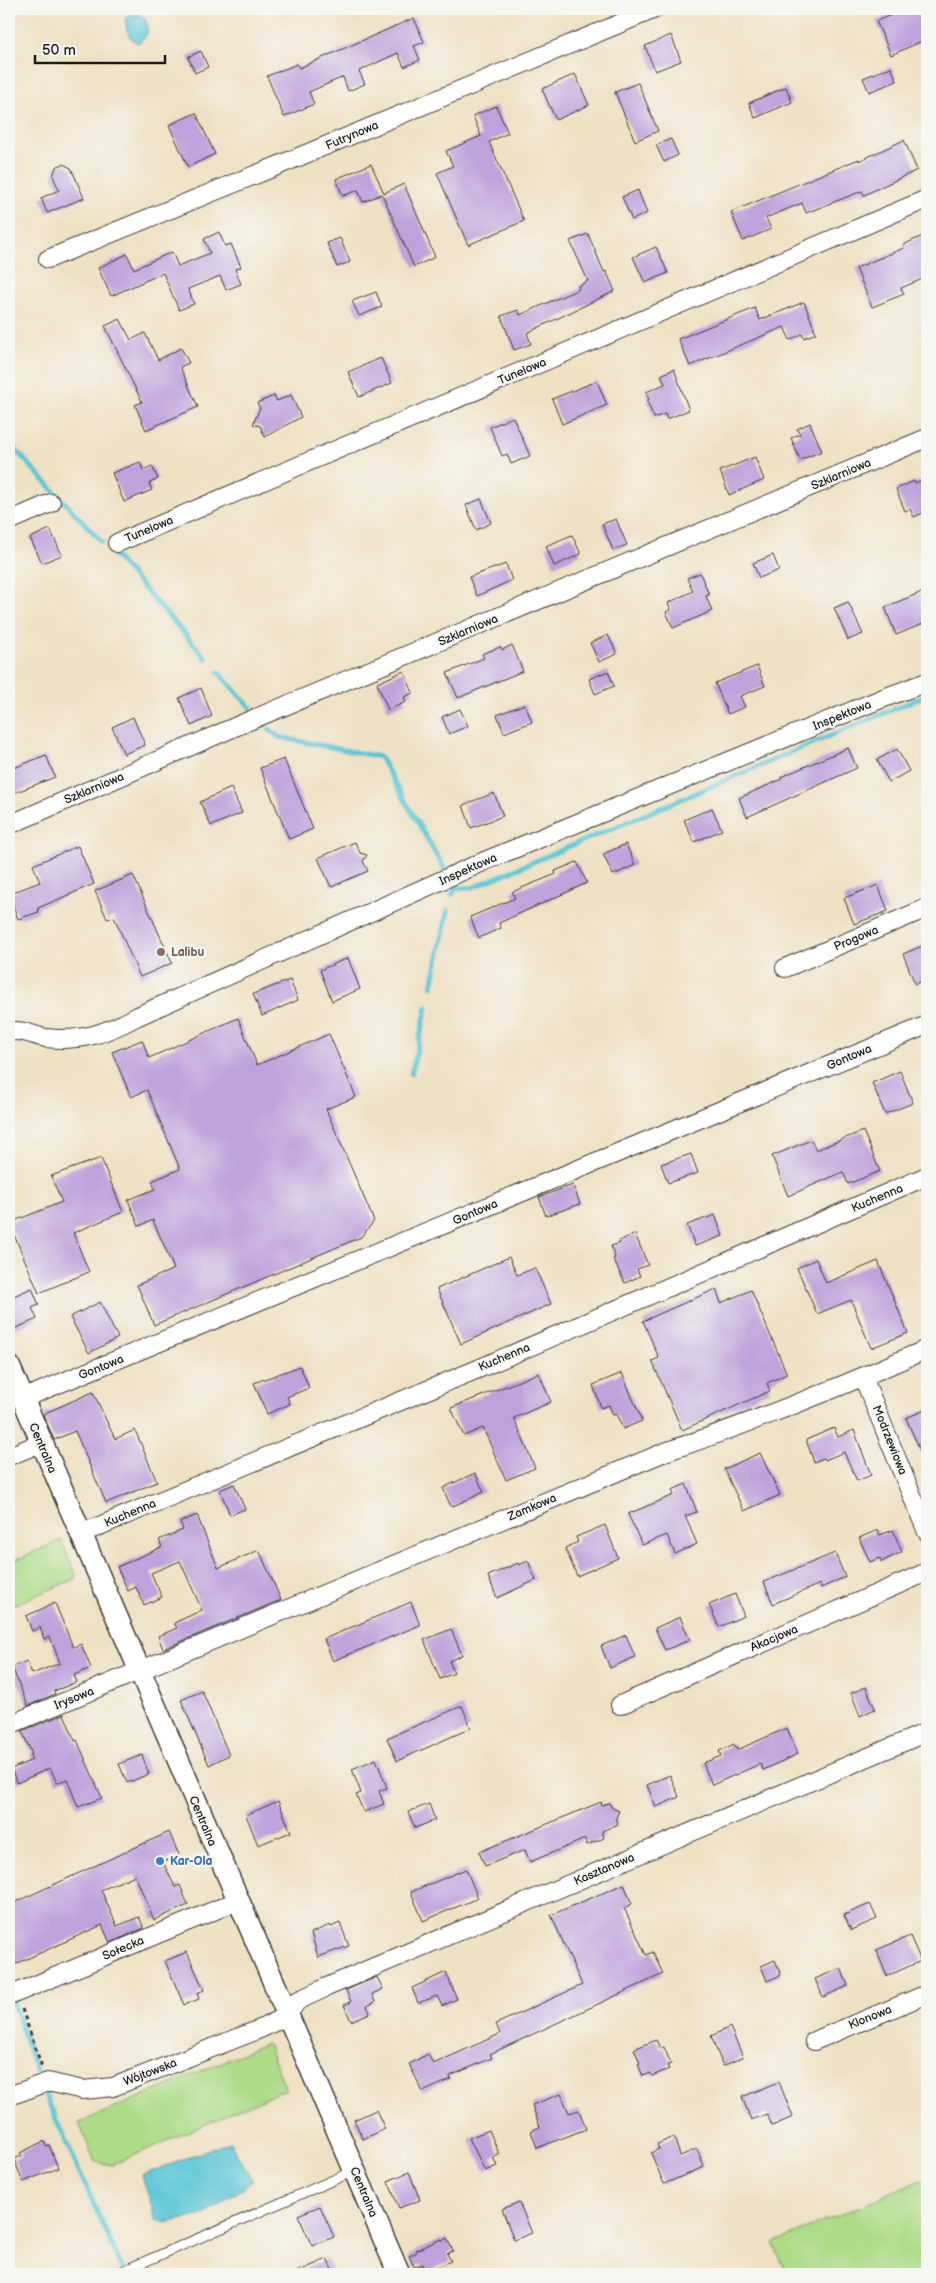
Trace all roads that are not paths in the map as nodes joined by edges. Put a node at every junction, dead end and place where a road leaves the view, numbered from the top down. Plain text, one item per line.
1 (655, 9) edge
2 (927, 199) edge
3 (48, 259) dead end
4 (927, 438) edge
5 (50, 503) dead end
6 (9, 521) edge
7 (117, 543) dead end
8 (927, 682) edge
9 (9, 825) edge
10 (927, 908) edge
11 (785, 968) dead end
12 (927, 1025) edge
13 (9, 1032) edge
14 (927, 1176) edge
15 (927, 1349) edge
16 (9, 1366) edge
17 (863, 1377) junction
18 (22, 1399) junction
19 (41, 1443) junction
20 (9, 1456) edge
21 (927, 1532) edge
22 (80, 1534) junction
23 (927, 1572) edge
24 (139, 1672) junction
25 (620, 1705) dead end
26 (9, 1725) edge
27 (927, 1732) edge
28 (237, 1901) junction
29 (13, 1994) edge
30 (927, 1994) edge
31 (286, 2016) junction
32 (814, 2041) dead end
33 (9, 2096) edge
34 (354, 2171) junction
35 (116, 2274) edge
36 (399, 2274) edge

1 - 3 street, Futrynowa
2 - 7 street, Tunelowa
4 - 9 street, Szklarniowa
5 - 6 street
8 - 13 street, Inspektowa
10 - 11 street, Progowa
12 - 18 street, Gontowa
14 - 22 street, Kuchenna
15 - 17 street, Zamkowa
16 - 18 street, Centralna
17 - 21 street, Modrzewiowa
17 - 24 street, Zamkowa
18 - 19 street, Centralna
19 - 20 street
19 - 22 street, Centralna
22 - 24 street, Centralna
23 - 25 street, Akacjowa
24 - 26 street, Irysowa
24 - 28 street, Centralna
27 - 31 street, Kasztanowa
28 - 29 street, Sołecka
28 - 31 street, Centralna
30 - 32 street, Klonowa
31 - 33 street, Wójtowska
31 - 34 street, Centralna
34 - 35 lane
34 - 36 street, Centralna

